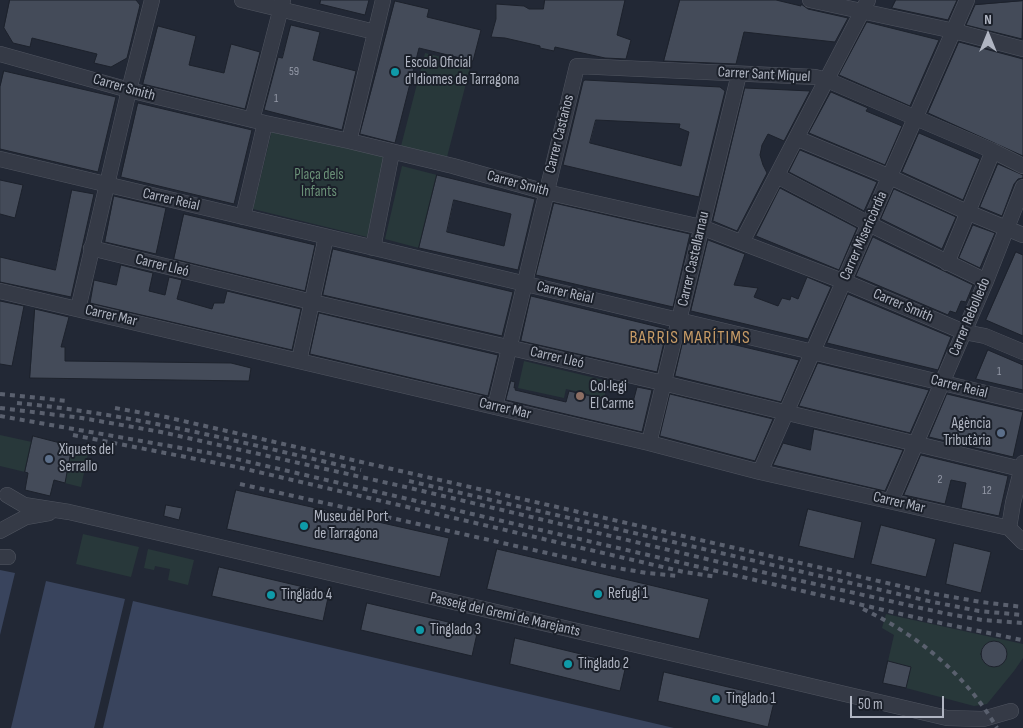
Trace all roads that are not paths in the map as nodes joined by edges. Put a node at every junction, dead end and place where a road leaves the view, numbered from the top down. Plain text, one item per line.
1 (152, 0) edge
2 (242, 0) edge
3 (383, 0) edge
4 (810, 0) edge
5 (968, 0) edge
6 (282, 5) edge
7 (865, 6) edge
8 (954, 30) junction
9 (375, 32) junction
10 (1023, 49) edge
11 (0, 54) edge
12 (577, 66) joint
13 (739, 74) junction
14 (827, 80) junction
15 (129, 90) junction
16 (916, 119) junction
17 (258, 122) junction
18 (796, 138) junction
19 (349, 141) junction
20 (993, 151) junction
21 (392, 152) junction
22 (0, 158) edge
23 (1023, 166) edge
24 (777, 176) junction
25 (890, 177) junction
26 (107, 185) junction
27 (1023, 187) edge
28 (546, 192) junction
29 (967, 212) junction
30 (243, 217) junction
31 (869, 224) junction
32 (701, 227) junction
33 (1005, 229) junction
34 (1023, 235) edge
35 (326, 237) junction
36 (742, 242) junction
37 (92, 248) junction
38 (373, 248) junction
39 (947, 263) junction
40 (986, 281) junction
41 (844, 282) junction
42 (525, 284) junction
43 (0, 291) edge
44 (312, 302) junction
45 (78, 309) junction
46 (679, 320) junction
47 (964, 332) junction
48 (509, 347) junction
49 (813, 351) junction
50 (1023, 352) edge
51 (300, 360) junction
52 (942, 382) junction
53 (663, 383) junction
54 (1023, 402) edge
55 (495, 407) junction
56 (786, 414) junction
57 (649, 443) junction
58 (915, 443) junction
59 (1022, 466) edge
60 (760, 472) junction
61 (3, 494) edge
62 (891, 501) junction
63 (63, 511) junction
64 (1009, 528) junction
65 (3, 529) edge
66 (1023, 542) edge
67 (1018, 708) edge
68 (947, 718) junction
69 (965, 728) edge
70 (992, 728) edge

1 - 15 street
2 - 6 street
3 - 9 street
4 - 7 street
5 - 8 street, Carrer Misericòrdia
6 - 9 street
6 - 17 street
7 - 8 street
7 - 14 street
8 - 10 street
8 - 16 street, Carrer Misericòrdia
9 - 19 street
11 - 15 street, Carrer Smith
12 - 13 street, Carrer Sant Miquel
12 - 28 street, Carrer Castaños
13 - 14 street, Carrer Sant Miquel
13 - 32 street, Carrer Castellarnau
14 - 16 street, Carrer Sant Miquel
14 - 18 street
15 - 17 street, Carrer Smith
15 - 26 street
16 - 20 street, Carrer Sant Miquel
16 - 25 street, Carrer Misericòrdia
17 - 19 street, Carrer Smith
17 - 30 street
18 - 24 street
18 - 25 street
19 - 21 street, Carrer Smith
20 - 23 street, Carrer Sant Miquel
20 - 29 street
21 - 28 street, Carrer Smith
21 - 38 street
22 - 26 street, Carrer Reial
24 - 31 street
24 - 36 street
25 - 29 street
25 - 31 street, Carrer Misericòrdia
26 - 30 street, Carrer Reial
26 - 37 street
27 - 33 street, Carrer Rebolledo
28 - 32 street, Carrer Smith
28 - 42 street, Carrer Castaños
29 - 33 street
29 - 39 street
30 - 35 street, Carrer Reial
31 - 39 street
31 - 41 street, Carrer Misericòrdia
32 - 36 street, Carrer Smith
32 - 46 street, Carrer Castellarnau
33 - 34 street
33 - 40 street, Carrer Rebolledo
35 - 38 street, Carrer Reial
35 - 44 street
36 - 41 street, Carrer Smith
37 - 44 street, Carrer Lleó
37 - 45 street
38 - 42 street, Carrer Reial
39 - 40 street
40 - 47 street, Carrer Rebolledo
41 - 47 street, Carrer Smith
41 - 49 street, Carrer Misericòrdia
42 - 46 street, Carrer Reial
42 - 48 street, Carrer Castaños
43 - 45 street, Carrer Mar
44 - 48 street, Carrer Lleó
44 - 51 street
45 - 51 street, Carrer Mar
46 - 49 street, Carrer Reial
46 - 53 street, Carrer Castellarnau
47 - 50 street, Carrer Smith
47 - 52 street, Carrer Rebolledo
48 - 53 street, Carrer Lleó
48 - 55 street, Carrer Castaños
49 - 52 street, Carrer Reial
49 - 56 street, Carrer Misericòrdia
51 - 55 street, Carrer Mar
52 - 54 street, Carrer Reial
52 - 58 street, Carrer Rebolledo
53 - 56 street, Carrer Lleó
53 - 57 street, Carrer Castellarnau
55 - 57 street, Carrer Mar
56 - 58 street, Carrer Lleó
56 - 60 street, Carrer Misericòrdia
57 - 60 street, Carrer Mar
58 - 59 street, Carrer Lleó
58 - 62 street, Carrer Rebolledo
59 - 64 street
60 - 62 street, Carrer Mar
61 - 63 street, Passeig del Gremi de Marejants
61 - 65 street
62 - 64 street, Carrer Mar
63 - 65 street, Passeig del Gremi de Marejants
63 - 68 street, Passeig del Gremi de Marejants
64 - 66 street
67 - 68 street, Passeig del Gremi de Marejants
67 - 70 street
68 - 69 street, Passeig del Gremi de Marejants

